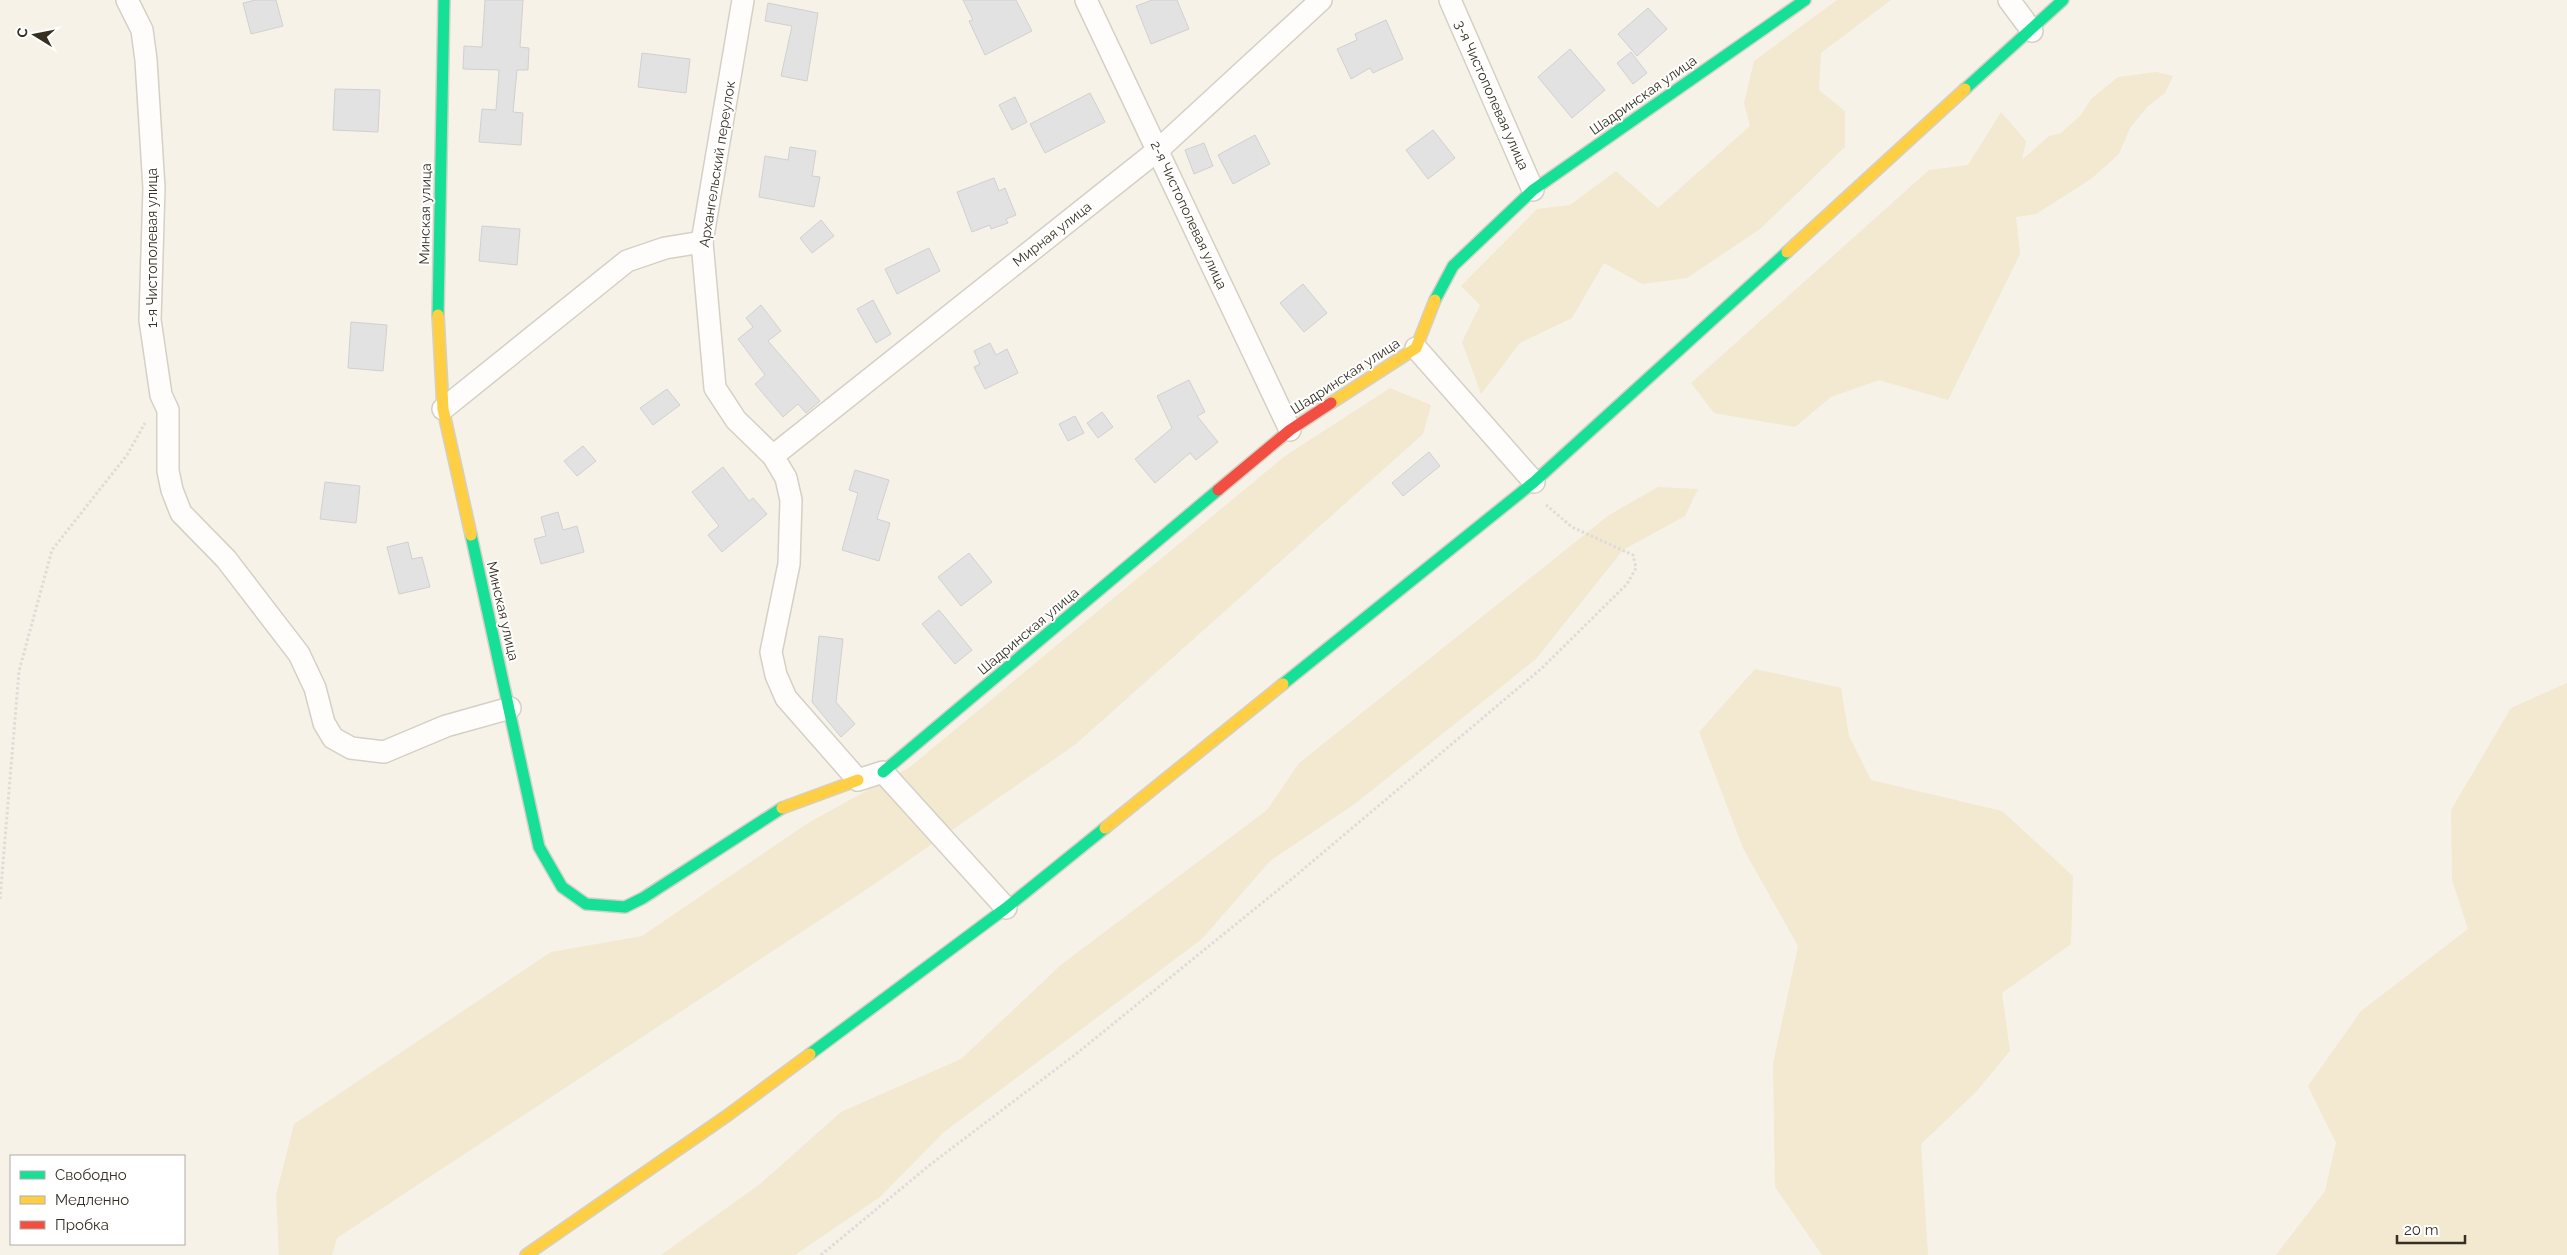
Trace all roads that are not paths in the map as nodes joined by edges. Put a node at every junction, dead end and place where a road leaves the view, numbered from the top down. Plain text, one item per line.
1 (127, 0) edge
2 (444, 0) edge
3 (743, 0) edge
4 (1086, 0) edge
5 (1320, 0) edge
6 (1450, 0) edge
7 (1805, 0) edge
8 (2009, 0) edge
9 (2063, 0) edge
10 (2032, 31) junction
11 (1158, 150) junction
12 (1533, 190) junction
13 (702, 242) junction
14 (1416, 348) junction
15 (443, 409) junction
16 (1290, 430) junction
17 (773, 456) junction
18 (1534, 482) junction
19 (510, 708) junction
20 (883, 772) junction
21 (858, 780) junction
22 (1006, 908) junction
23 (526, 1255) edge

1 - 19 street, 1-я Чистополевая улица
2 - 15 street, Минская улица
3 - 13 street, Архангельский переулок
4 - 11 street, 2-я Чистополевая улица
5 - 11 street, Мирная улица
6 - 12 street, 3-я Чистополевая улица
7 - 12 street, Шадринская улица
8 - 10 street
9 - 10 street
10 - 18 street
11 - 16 street, 2-я Чистополевая улица
11 - 17 street, Мирная улица
12 - 14 street, Шадринская улица
13 - 15 street
13 - 17 street, Архангельский переулок
14 - 16 street, Шадринская улица
14 - 18 street
15 - 19 street, Минская улица
16 - 20 street, Шадринская улица
17 - 21 street, Архангельский переулок
18 - 22 street
19 - 21 street, Минская улица
20 - 21 street
20 - 22 street
22 - 23 street

